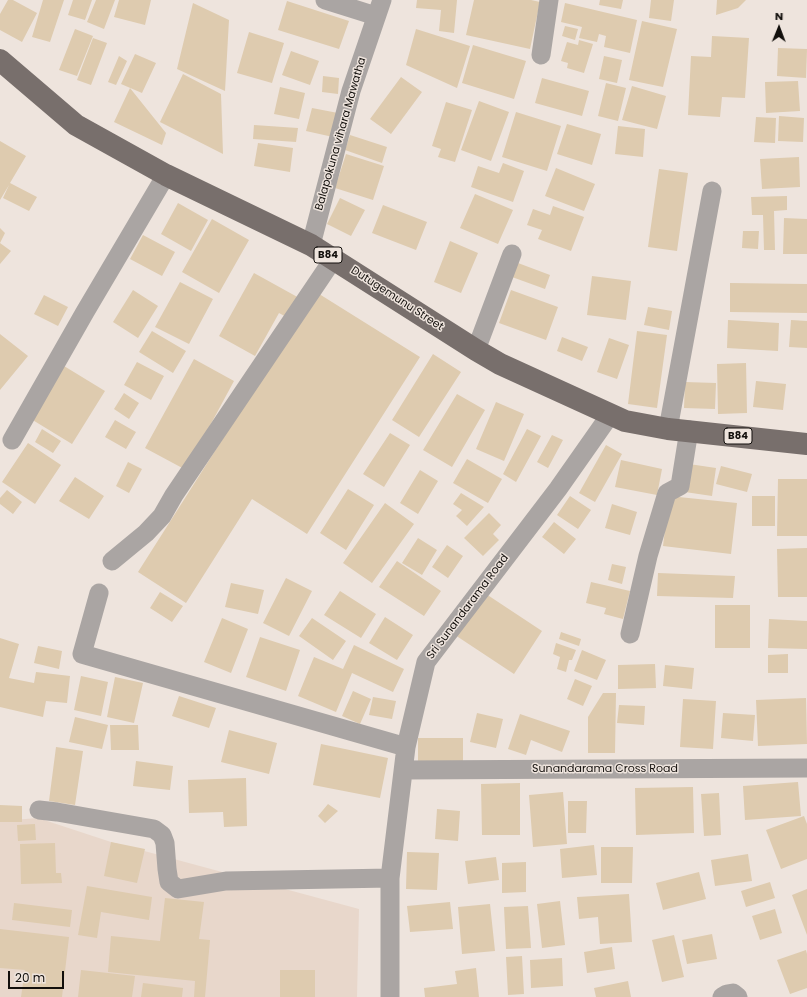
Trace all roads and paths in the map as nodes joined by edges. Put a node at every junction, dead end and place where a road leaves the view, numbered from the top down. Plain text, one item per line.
1 (325, 0) edge
2 (549, 0) edge
3 (379, 8) edge
4 (541, 55) dead end
5 (0, 60) edge
6 (166, 175) junction
7 (712, 191) dead end
8 (311, 245) junction
9 (512, 254) dead end
10 (334, 258) junction
11 (476, 350) junction
12 (610, 415) junction
13 (679, 429) junction
14 (12, 440) dead end
15 (807, 444) edge
16 (112, 561) dead end
17 (99, 593) dead end
18 (630, 634) dead end
19 (406, 747) junction
20 (807, 768) edge
21 (404, 770) junction
22 (39, 810) dead end
23 (390, 878) junction
24 (390, 997) edge
25 (722, 997) edge
26 (738, 997) edge

1 - 3 street
2 - 4 street
3 - 8 street, Balapokuna vihara Mawatha
5 - 6 main road, Dutugemunu Street / B84
6 - 8 main road, Dutugemunu Street / B84
6 - 14 street
7 - 13 street
8 - 10 main road, Dutugemunu Street / B84
9 - 11 street
10 - 11 main road, Dutugemunu Street / B84
10 - 16 street
11 - 12 main road, Dutugemunu Street / B84
12 - 13 main road, Dutugemunu Street / B84
12 - 19 street, Sri Sunandarama Road
13 - 15 main road, Dutugemunu Street / B84
13 - 18 street
17 - 19 street
19 - 21 street, Sri Sunandarama Road
20 - 21 street, Sunandarama Cross Road
21 - 23 street, Sri Sunandarama Road
22 - 23 street
23 - 24 street, Sri Sunandarama Road
25 - 26 street

